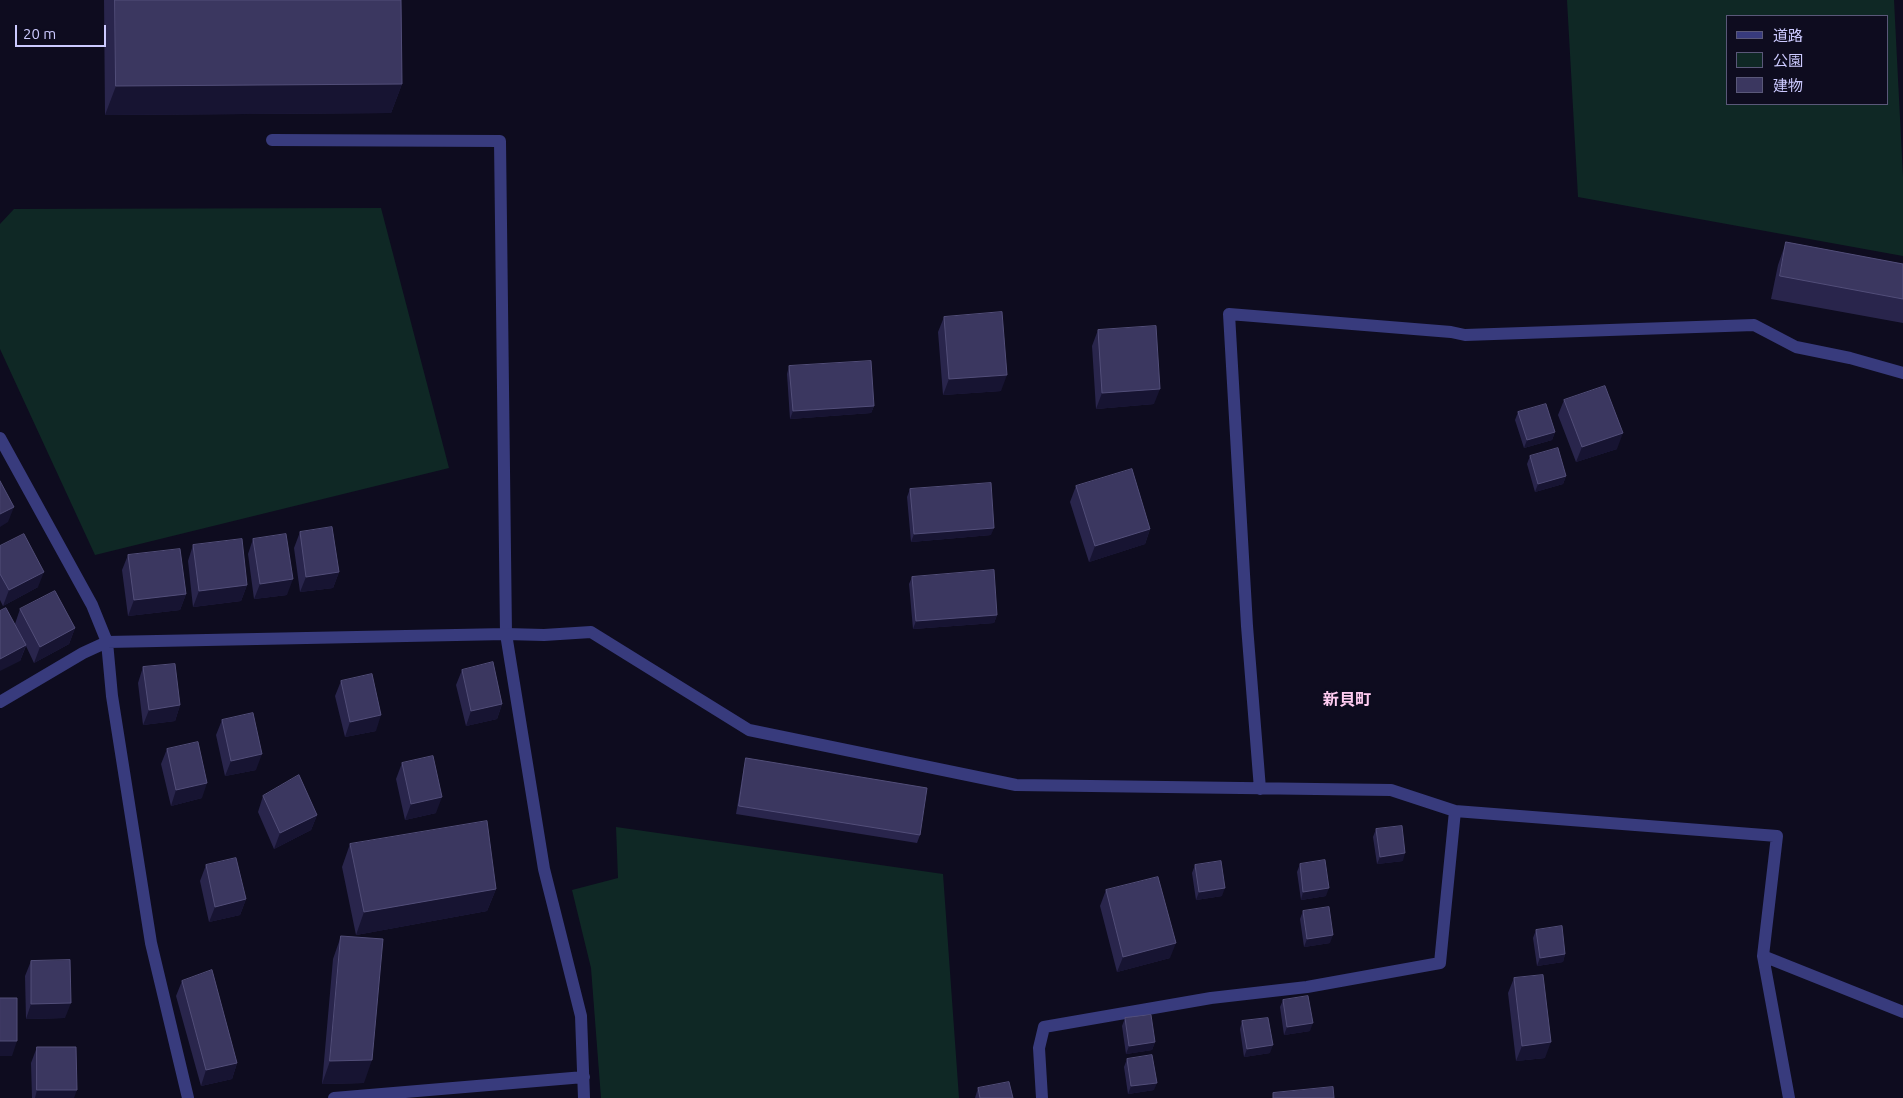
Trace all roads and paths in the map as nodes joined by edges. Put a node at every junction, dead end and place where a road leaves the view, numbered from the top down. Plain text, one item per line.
1 (272, 140) dead end
2 (1903, 373) edge
3 (0, 438) edge
4 (506, 634) junction
5 (107, 642) junction
6 (0, 702) edge
7 (1260, 789) junction
8 (1455, 811) junction
9 (1763, 956) junction
10 (1903, 1012) edge
11 (584, 1076) junction
12 (188, 1098) edge
13 (334, 1098) edge
14 (584, 1098) edge
15 (1042, 1098) edge
16 (1789, 1098) edge

1 - 4 street
2 - 7 street
3 - 5 street
4 - 5 street
4 - 7 street
4 - 11 street
5 - 6 street
5 - 12 street
7 - 8 street
8 - 9 street
8 - 15 street
9 - 10 street
9 - 16 street
11 - 13 street
11 - 14 street

